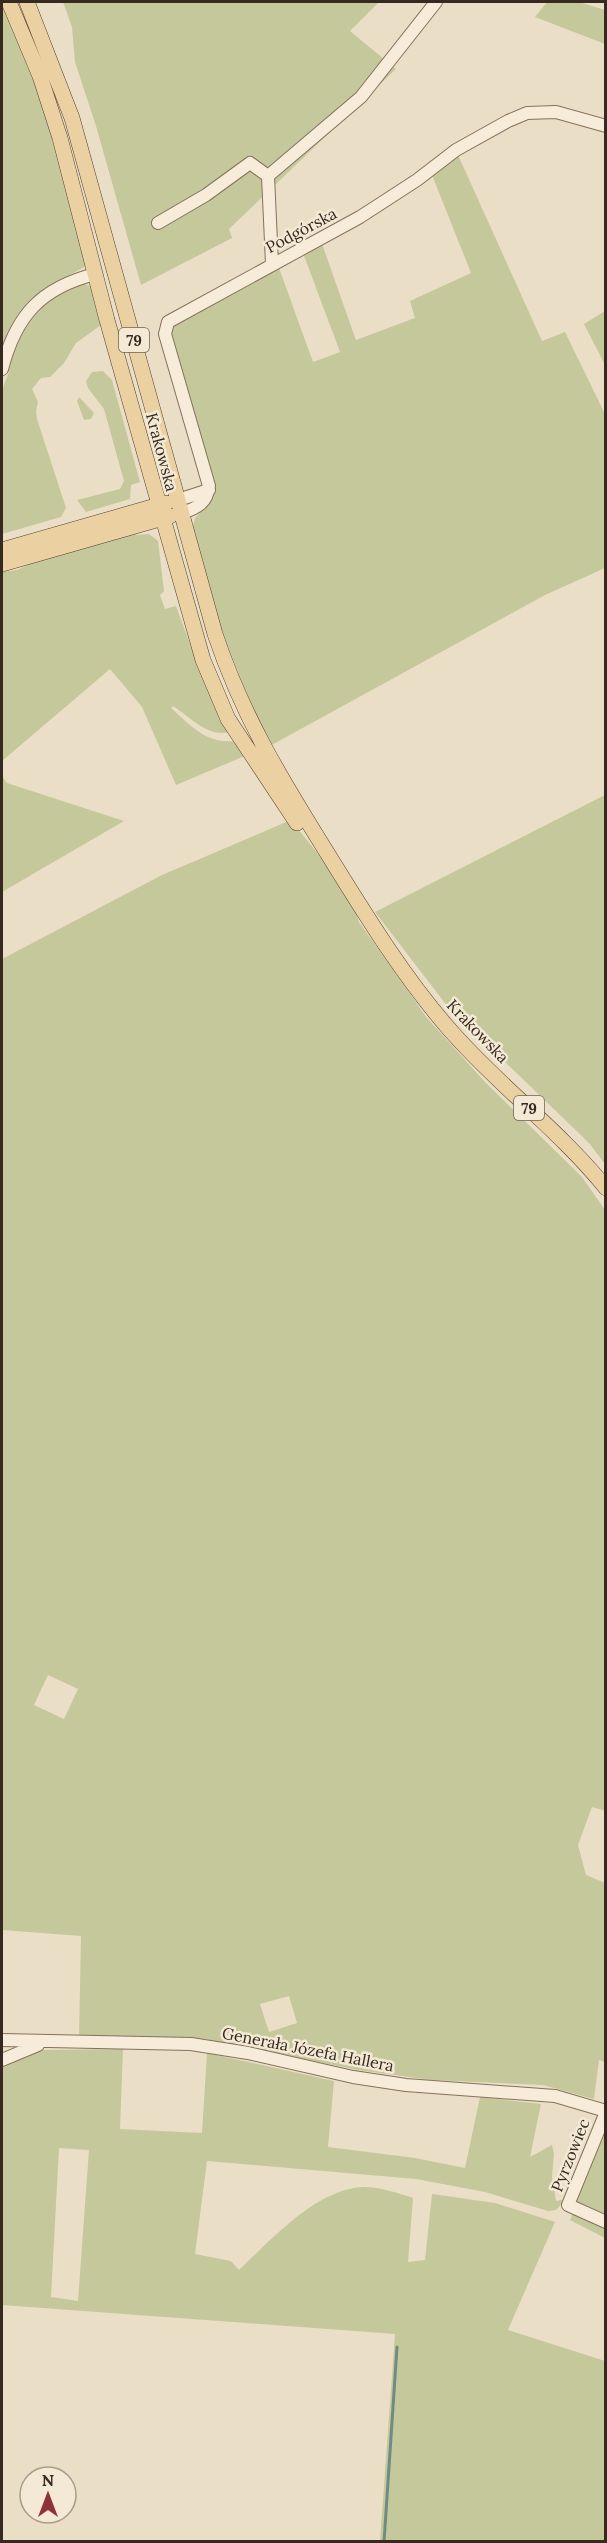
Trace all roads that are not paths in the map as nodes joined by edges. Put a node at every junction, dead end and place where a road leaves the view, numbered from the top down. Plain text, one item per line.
1 (9, 2) edge
2 (27, 2) edge
3 (436, 2) edge
4 (606, 126) edge
5 (268, 176) junction
6 (158, 223) dead end
7 (272, 264) junction
8 (95, 274) junction
9 (2, 369) edge
10 (150, 475) junction
11 (180, 507) junction
12 (135, 511) junction
13 (160, 511) junction
14 (2, 550) edge
15 (2, 564) edge
16 (344, 882) junction
17 (606, 1188) edge
18 (2, 2040) edge
19 (45, 2043) junction
20 (2, 2060) edge
21 (606, 2112) edge
22 (606, 2222) edge

1 - 8 main road, Krakowska / 79
2 - 11 main road, Krakowska / 79
3 - 5 street
4 - 7 street, Podgórska
5 - 6 street
5 - 7 street
7 - 11 street, Podgórska
8 - 9 street
8 - 10 main road, Krakowska / 79
10 - 12 main road
10 - 13 main road, Krakowska / 79
11 - 13 main road
11 - 16 main road, Krakowska / 79
12 - 13 main road
12 - 14 main road
13 - 15 main road
13 - 16 main road, Krakowska / 79
16 - 17 main road, Krakowska / 79
18 - 19 street, Generała Józefa Hallera
19 - 20 street
19 - 21 street, Generała Józefa Hallera
21 - 22 street, Pyrzowiec

